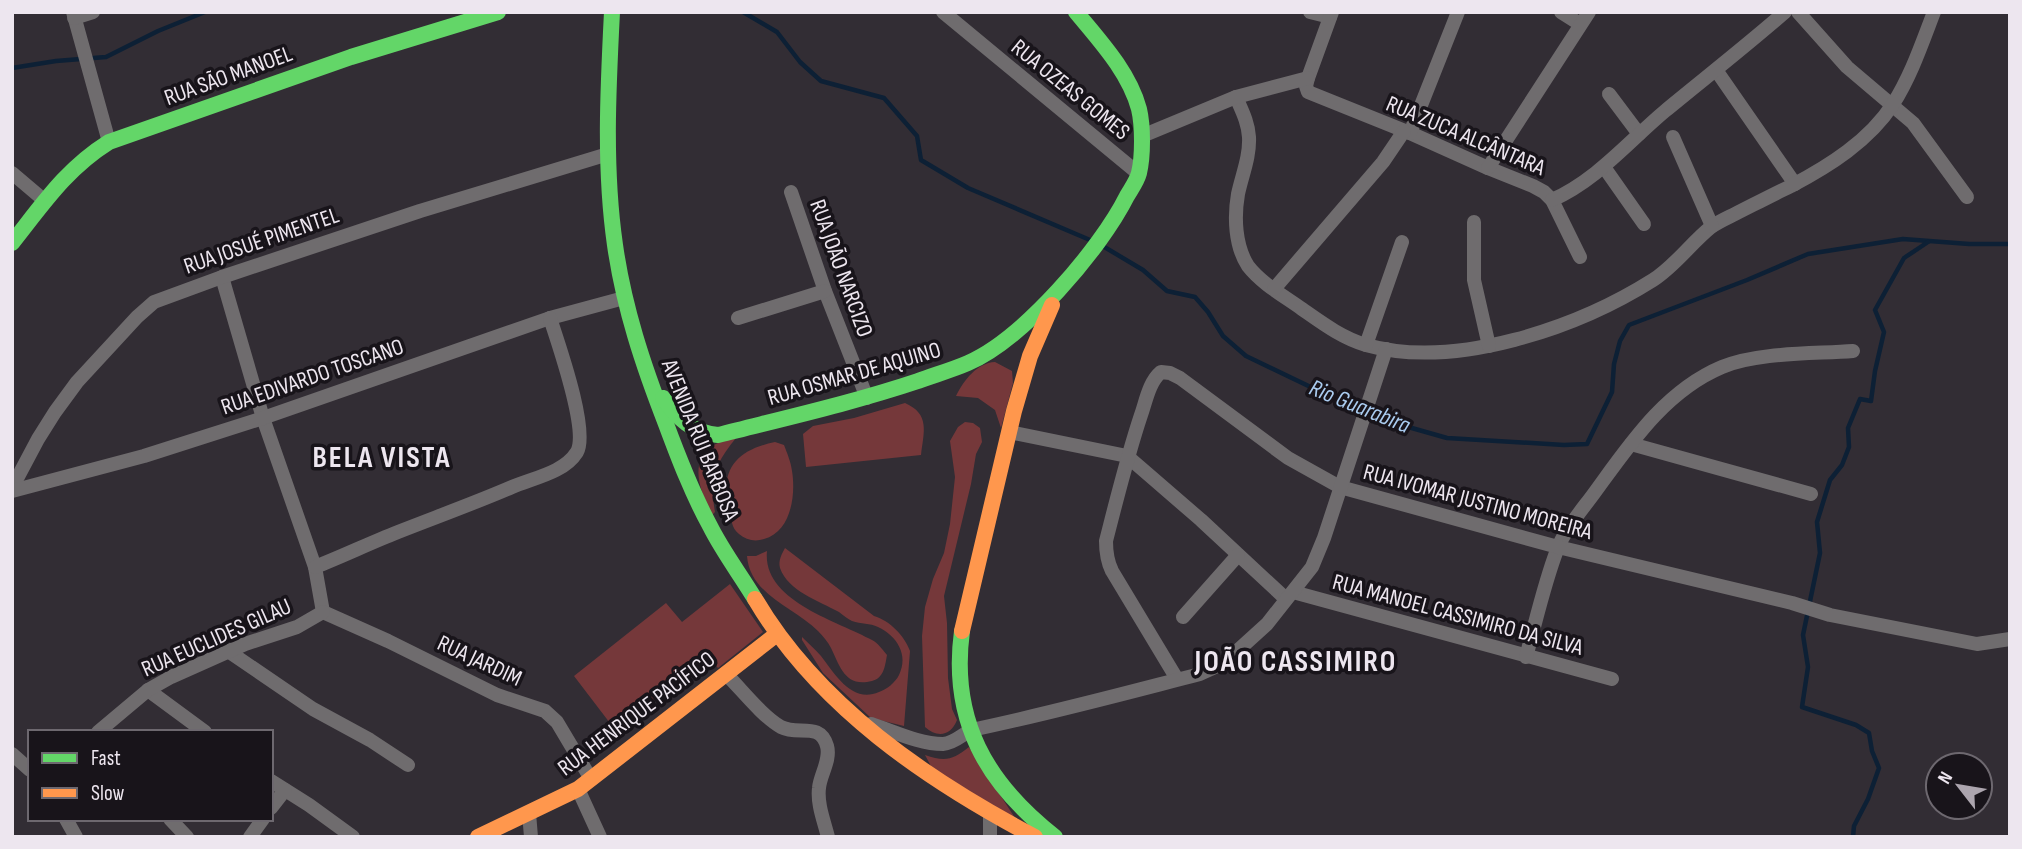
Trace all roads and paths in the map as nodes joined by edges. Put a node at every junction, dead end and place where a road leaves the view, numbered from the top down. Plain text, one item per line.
1 (93, 12) edge
2 (498, 12) edge
3 (612, 12) edge
4 (943, 12) edge
5 (1076, 12) edge
6 (1310, 12) edge
7 (1458, 12) edge
8 (1561, 12) edge
9 (1786, 12) edge
10 (1798, 12) edge
11 (1934, 12) edge
12 (1331, 14) edge
13 (73, 15) edge
14 (1584, 18) edge
15 (1716, 70) junction
16 (1307, 82) junction
17 (1609, 94) dead end
18 (1236, 97) junction
19 (1893, 105) junction
20 (1407, 132) junction
21 (1639, 134) junction
22 (1142, 136) junction
23 (1673, 137) dead end
24 (109, 142) junction
25 (608, 155) junction
26 (1604, 167) junction
27 (1488, 168) junction
28 (12, 173) edge
29 (1139, 174) junction
30 (1795, 184) junction
31 (791, 191) dead end
32 (1968, 197) dead end
33 (1552, 200) junction
34 (46, 201) junction
35 (1474, 222) dead end
36 (1644, 225) dead end
37 (1712, 226) junction
38 (1402, 242) dead end
39 (12, 243) edge
40 (1580, 257) dead end
41 (222, 277) junction
42 (1066, 282) junction
43 (1274, 289) junction
44 (825, 291) junction
45 (624, 298) junction
46 (738, 317) dead end
47 (550, 318) junction
48 (1366, 345) junction
49 (1489, 346) junction
50 (1386, 349) junction
51 (1853, 351) dead end
52 (1012, 358) junction
53 (650, 379) junction
54 (867, 398) junction
55 (263, 418) junction
56 (1009, 432) junction
57 (1631, 444) junction
58 (1127, 456) junction
59 (1340, 487) junction
60 (12, 489) edge
61 (1811, 494) dead end
62 (1558, 547) junction
63 (1238, 555) junction
64 (315, 567) junction
65 (1289, 595) junction
66 (323, 612) junction
67 (1183, 617) dead end
68 (777, 634) junction
69 (2010, 639) edge
70 (1977, 644) junction
71 (2010, 649) edge
72 (228, 651) junction
73 (1526, 657) junction
74 (726, 674) junction
75 (1177, 679) junction
76 (1612, 679) dead end
77 (148, 690) junction
78 (860, 720) junction
79 (99, 730) edge
80 (202, 730) edge
81 (971, 730) junction
82 (12, 754) edge
83 (408, 765) dead end
84 (28, 768) edge
85 (592, 779) junction
86 (273, 782) edge
87 (578, 789) junction
88 (285, 790) junction
89 (273, 805) edge
90 (530, 813) junction
91 (990, 813) junction
92 (67, 821) edge
93 (172, 821) edge
94 (262, 821) edge
95 (76, 837) edge
96 (187, 837) edge
97 (250, 837) edge
98 (352, 837) edge
99 (478, 837) edge
100 (530, 837) edge
101 (600, 837) edge
102 (828, 837) edge
103 (990, 837) edge
104 (1035, 837) edge
105 (1055, 837) edge

1 - 13 street
2 - 24 main road, RUA SÃO MANOEL
3 - 25 main road, AVENIDA RUI BARBOSA
4 - 29 street, RUA OZEAS GOMES
5 - 22 main road, RUA OSMAR DE AQUINO
6 - 12 street
7 - 20 street
8 - 14 street
9 - 15 street
10 - 19 street
11 - 19 street
12 - 16 street
13 - 24 street
14 - 27 street
15 - 21 street
15 - 30 street
16 - 18 street
16 - 20 street, RUA ZUCA ALCÂNTARA
17 - 21 street
18 - 22 street
18 - 43 street
19 - 30 street
19 - 32 street
20 - 27 street, RUA ZUCA ALCÂNTARA
20 - 43 street
21 - 26 street
22 - 29 main road, RUA OSMAR DE AQUINO
23 - 37 street
24 - 34 main road, RUA SÃO MANOEL
25 - 41 street, RUA JOSUÉ PIMENTEL
25 - 45 main road, AVENIDA RUI BARBOSA
26 - 33 street
26 - 36 street
27 - 33 street, RUA ZUCA ALCÂNTARA
28 - 34 street
29 - 42 main road, RUA OSMAR DE AQUINO
30 - 37 street
31 - 44 street, RUA JOÃO NARCIZO
33 - 40 street, RUA ZUCA ALCÂNTARA
34 - 39 main road, RUA SÃO MANOEL
35 - 49 street
37 - 49 street
38 - 48 street
41 - 55 street
41 - 60 street, RUA JOSUÉ PIMENTEL
42 - 52 main road, RUA OSMAR DE AQUINO
42 - 52 main road, RUA OSMAR DE AQUINO
43 - 48 street
44 - 46 street
44 - 54 street, RUA JOÃO NARCIZO
45 - 47 street, RUA EDIVARDO TOSCANO
45 - 53 main road, AVENIDA RUI BARBOSA
47 - 55 street, RUA EDIVARDO TOSCANO
47 - 64 street
48 - 50 street
49 - 50 street
50 - 59 street
51 - 57 street
52 - 54 main road, RUA OSMAR DE AQUINO
52 - 56 main road, RUA OSMAR DE AQUINO
53 - 54 main road, RUA OSMAR DE AQUINO
53 - 68 main road, AVENIDA RUI BARBOSA
55 - 60 street, RUA EDIVARDO TOSCANO
55 - 64 street
56 - 58 street
56 - 81 main road, RUA OSMAR DE AQUINO
57 - 61 street
57 - 62 street
58 - 59 street, RUA IVOMAR JUSTINO MOREIRA
58 - 63 street
58 - 75 street
59 - 62 street, RUA IVOMAR JUSTINO MOREIRA
59 - 65 street
62 - 70 street, RUA IVOMAR JUSTINO MOREIRA
62 - 73 street
63 - 65 street
63 - 67 street
64 - 66 street
65 - 73 street, RUA MANOEL CASSIMIRO DA SILVA
65 - 75 street
66 - 72 street, RUA EUCLIDES GILAU
66 - 85 street, RUA JARDIM
68 - 74 main road, RUA HENRIQUE PACÍFICO
68 - 78 main road, AVENIDA RUI BARBOSA
69 - 70 street
70 - 71 street, RUA IVOMAR JUSTINO MOREIRA
72 - 77 street, RUA EUCLIDES GILAU
72 - 83 street
73 - 76 street, RUA MANOEL CASSIMIRO DA SILVA
74 - 85 main road, RUA HENRIQUE PACÍFICO
74 - 102 street
75 - 81 street
77 - 79 street, RUA EUCLIDES GILAU
77 - 80 street
78 - 81 street
78 - 91 main road, AVENIDA RUI BARBOSA
81 - 105 main road, RUA OSMAR DE AQUINO
82 - 84 street
85 - 87 main road, RUA HENRIQUE PACÍFICO
86 - 88 street
87 - 90 main road, RUA HENRIQUE PACÍFICO
87 - 101 street
88 - 89 street
88 - 98 street
90 - 99 main road, RUA HENRIQUE PACÍFICO
90 - 100 street
91 - 103 street
91 - 104 main road, AVENIDA RUI BARBOSA
92 - 95 street
93 - 96 street
94 - 97 street

